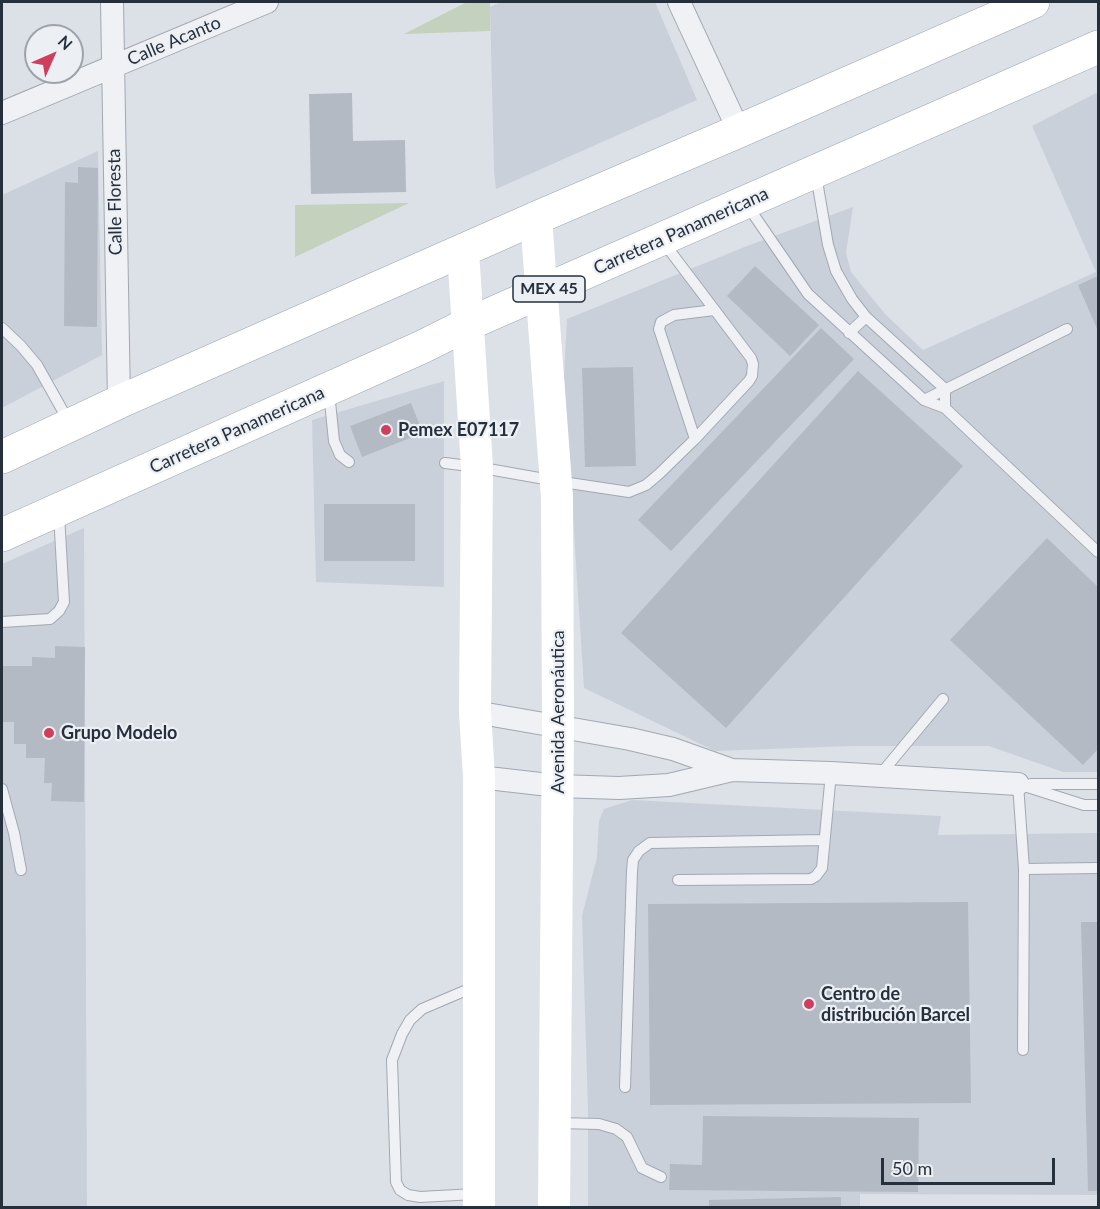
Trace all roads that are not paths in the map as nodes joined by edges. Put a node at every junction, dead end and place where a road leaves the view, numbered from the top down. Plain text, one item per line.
1 (112, 2) edge
2 (679, 2) edge
3 (1033, 2) edge
4 (261, 3) edge
5 (1098, 47) edge
6 (113, 67) junction
7 (2, 113) edge
8 (739, 131) junction
9 (816, 172) junction
10 (745, 203) junction
11 (536, 218) junction
12 (661, 240) junction
13 (463, 251) junction
14 (543, 292) junction
15 (714, 310) junction
16 (866, 317) junction
17 (466, 325) junction
18 (2, 328) edge
19 (1067, 329) dead end
20 (849, 333) junction
21 (329, 389) junction
22 (945, 389) junction
23 (924, 400) junction
24 (119, 402) junction
25 (945, 408) junction
26 (70, 425) junction
27 (695, 439) junction
28 (2, 457) edge
29 (349, 462) dead end
30 (445, 464) dead end
31 (477, 466) junction
32 (556, 482) junction
33 (59, 510) junction
34 (2, 535) edge
35 (1098, 552) edge
36 (2, 622) edge
37 (943, 699) dead end
38 (475, 712) junction
39 (558, 725) junction
40 (732, 770) junction
41 (831, 773) junction
42 (479, 777) junction
43 (879, 777) junction
44 (1018, 784) junction
45 (1098, 784) edge
46 (558, 786) junction
47 (2, 789) edge
48 (1098, 805) edge
49 (824, 840) junction
50 (1098, 868) edge
51 (1024, 869) junction
52 (21, 870) dead end
53 (678, 880) dead end
54 (479, 985) junction
55 (1023, 1050) dead end
56 (625, 1087) dead end
57 (555, 1123) junction
58 (662, 1177) dead end
59 (479, 1200) edge
60 (554, 1208) edge

1 - 6 street, Calle Floresta
2 - 8 street
3 - 8 main road
4 - 6 street, Calle Acanto
5 - 9 main road, Carretera Panamericana / MEX 45
6 - 7 street, Calle Acanto
6 - 24 street, Calle Floresta
8 - 11 main road
9 - 10 main road, Carretera Panamericana / MEX 45
9 - 16 lane
10 - 12 main road, Carretera Panamericana / MEX 45
10 - 20 lane
11 - 13 main road
11 - 14 main road, Avenida Aeronáutica
12 - 14 main road, Carretera Panamericana / MEX 45
12 - 15 lane
13 - 17 main road
13 - 24 main road
14 - 17 main road, Carretera Panamericana / MEX 45
14 - 32 main road, Avenida Aeronáutica
15 - 27 lane
15 - 27 lane
16 - 20 lane
16 - 22 lane
17 - 21 main road, Carretera Panamericana / MEX 45
17 - 31 main road
18 - 26 lane
19 - 22 lane
20 - 23 lane
21 - 29 lane
21 - 33 main road, Carretera Panamericana / MEX 45
22 - 23 lane
22 - 25 lane
23 - 25 lane
24 - 26 main road
25 - 35 lane
26 - 28 main road
27 - 32 lane
30 - 31 lane
31 - 32 lane
31 - 38 main road
32 - 39 main road, Avenida Aeronáutica
33 - 34 main road, Carretera Panamericana / MEX 45
33 - 36 lane
37 - 43 lane
38 - 39 street
38 - 42 main road
39 - 40 street
39 - 46 main road, Avenida Aeronáutica
40 - 41 street
40 - 46 street
41 - 43 street
41 - 49 lane
42 - 46 street
42 - 54 main road
43 - 44 street
44 - 45 lane
44 - 48 lane
44 - 51 lane
46 - 57 main road, Avenida Aeronáutica
47 - 52 lane
49 - 53 lane
49 - 56 lane
50 - 51 lane
51 - 55 lane
54 - 59 main road
54 - 59 lane
57 - 58 lane
57 - 60 main road, Avenida Aeronáutica

